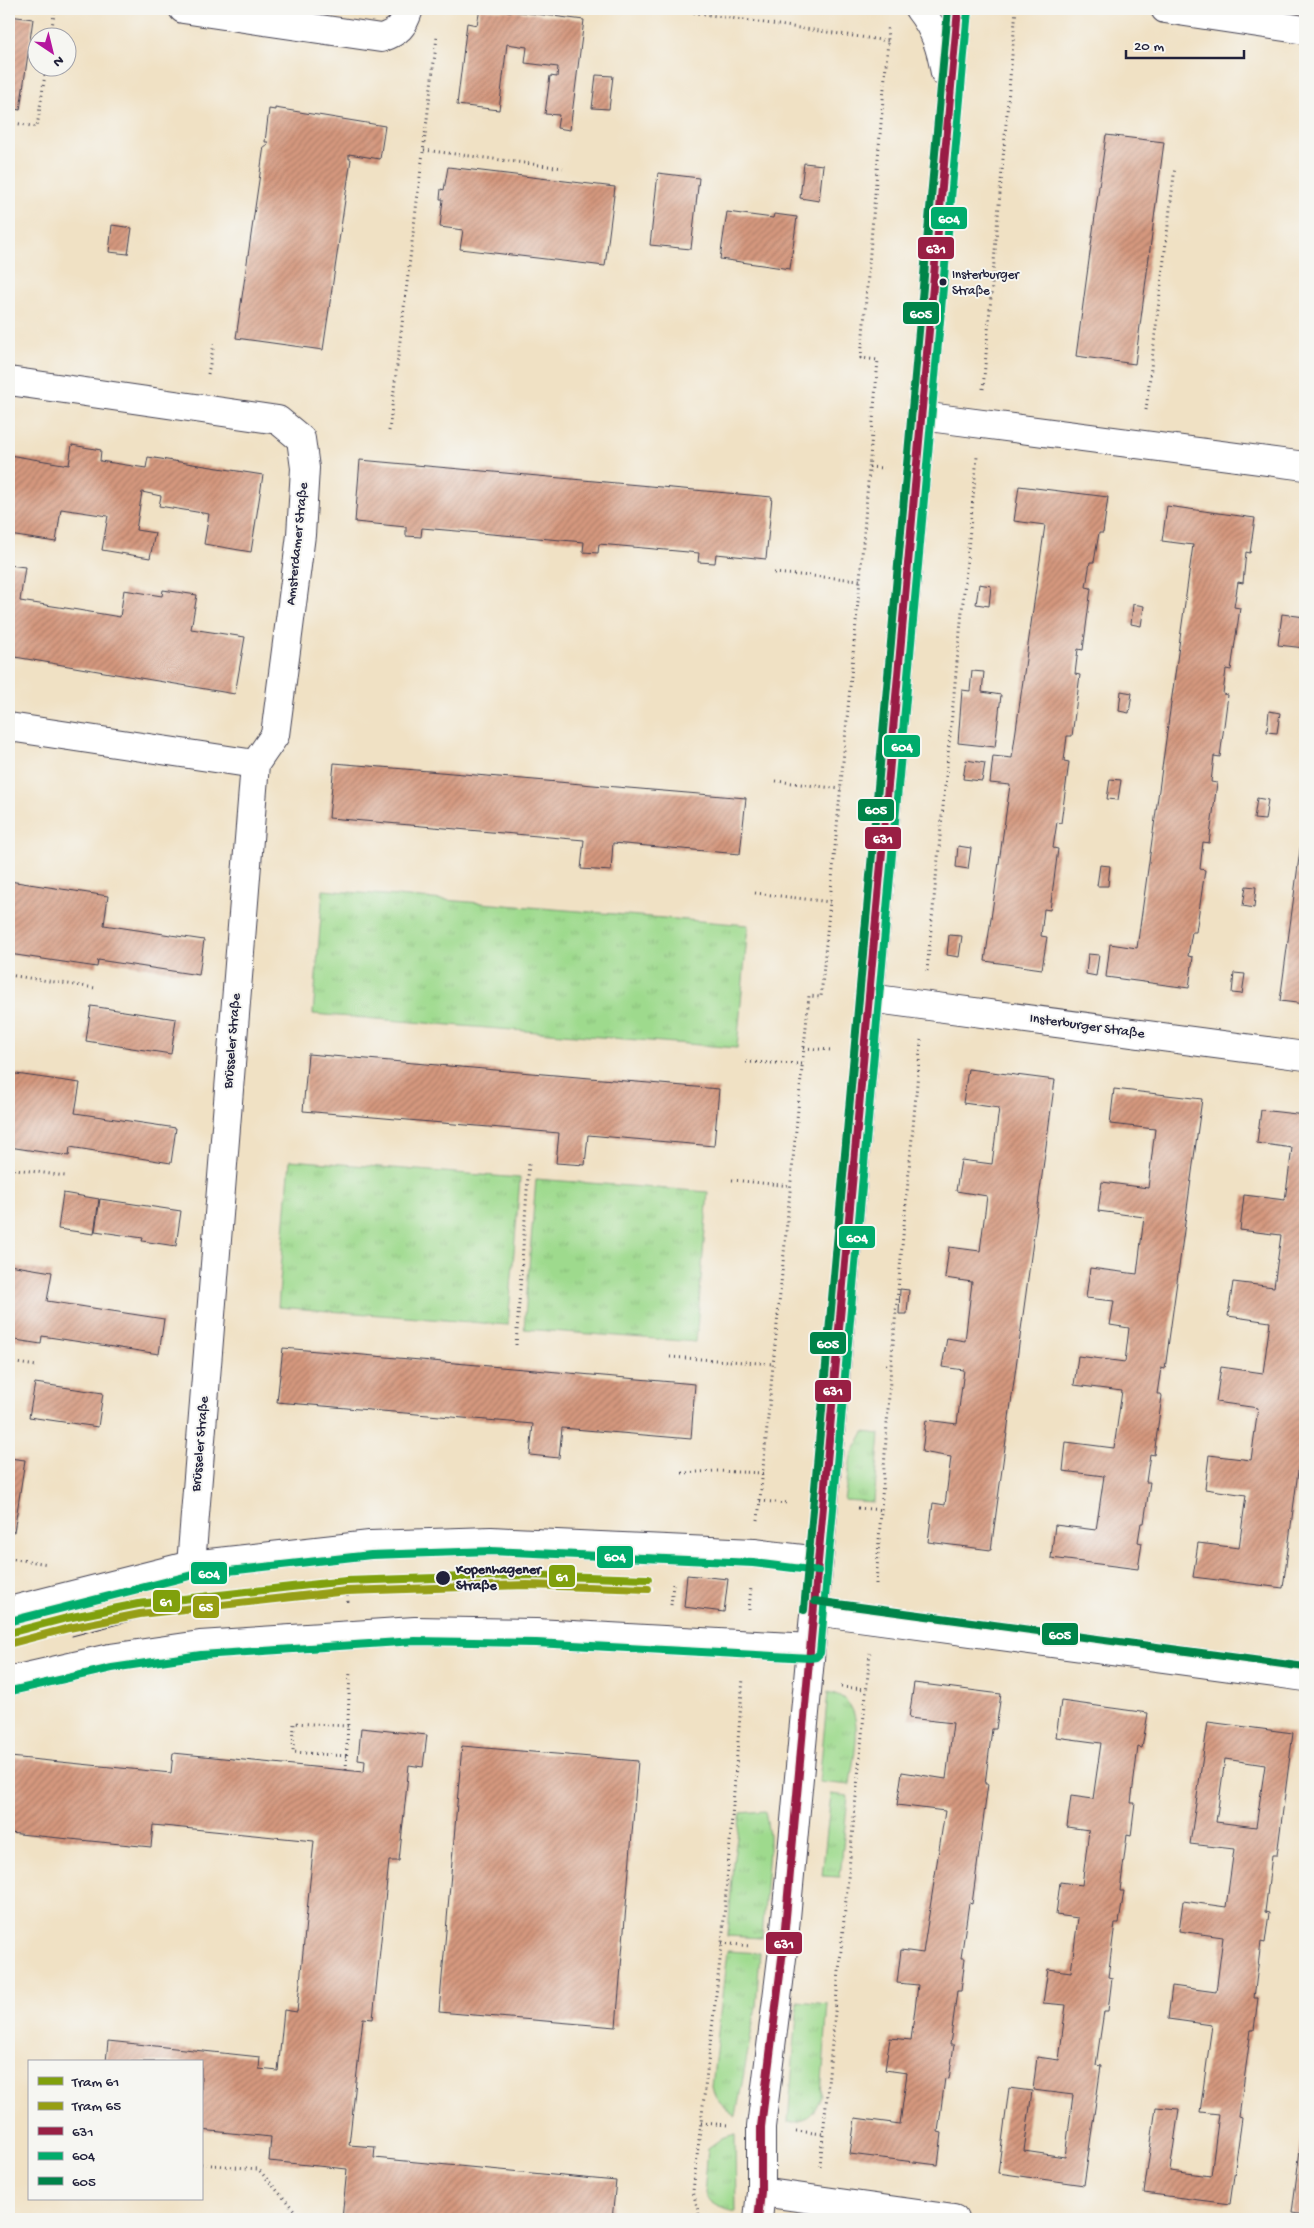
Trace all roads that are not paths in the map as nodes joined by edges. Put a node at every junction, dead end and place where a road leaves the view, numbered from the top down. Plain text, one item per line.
1 (183, 9) edge
2 (409, 9) edge
3 (919, 9) edge
4 (958, 9) edge
5 (1165, 9) edge
6 (1305, 30) edge
7 (950, 99) junction
8 (9, 381) edge
9 (921, 416) junction
10 (1305, 466) edge
11 (9, 727) edge
12 (255, 764) junction
13 (869, 998) junction
14 (1305, 1056) edge
15 (819, 1561) junction
16 (191, 1566) junction
17 (814, 1610) junction
18 (9, 1611) edge
19 (811, 1648) junction
20 (1305, 1677) edge
21 (9, 1681) edge
22 (761, 2192) junction
23 (758, 2219) edge
24 (954, 2219) edge

1 - 2 street
3 - 7 street
4 - 7 street
5 - 6 street
7 - 9 street
8 - 12 street, Amsterdamer Straße
9 - 10 street
9 - 13 street
11 - 12 street
12 - 16 street, Brüsseler Straße
13 - 14 street, Insterburger Straße
13 - 15 street
15 - 16 street
15 - 17 street
16 - 18 street
17 - 19 street
17 - 20 street
19 - 21 street
19 - 22 street
22 - 23 street
22 - 24 street

